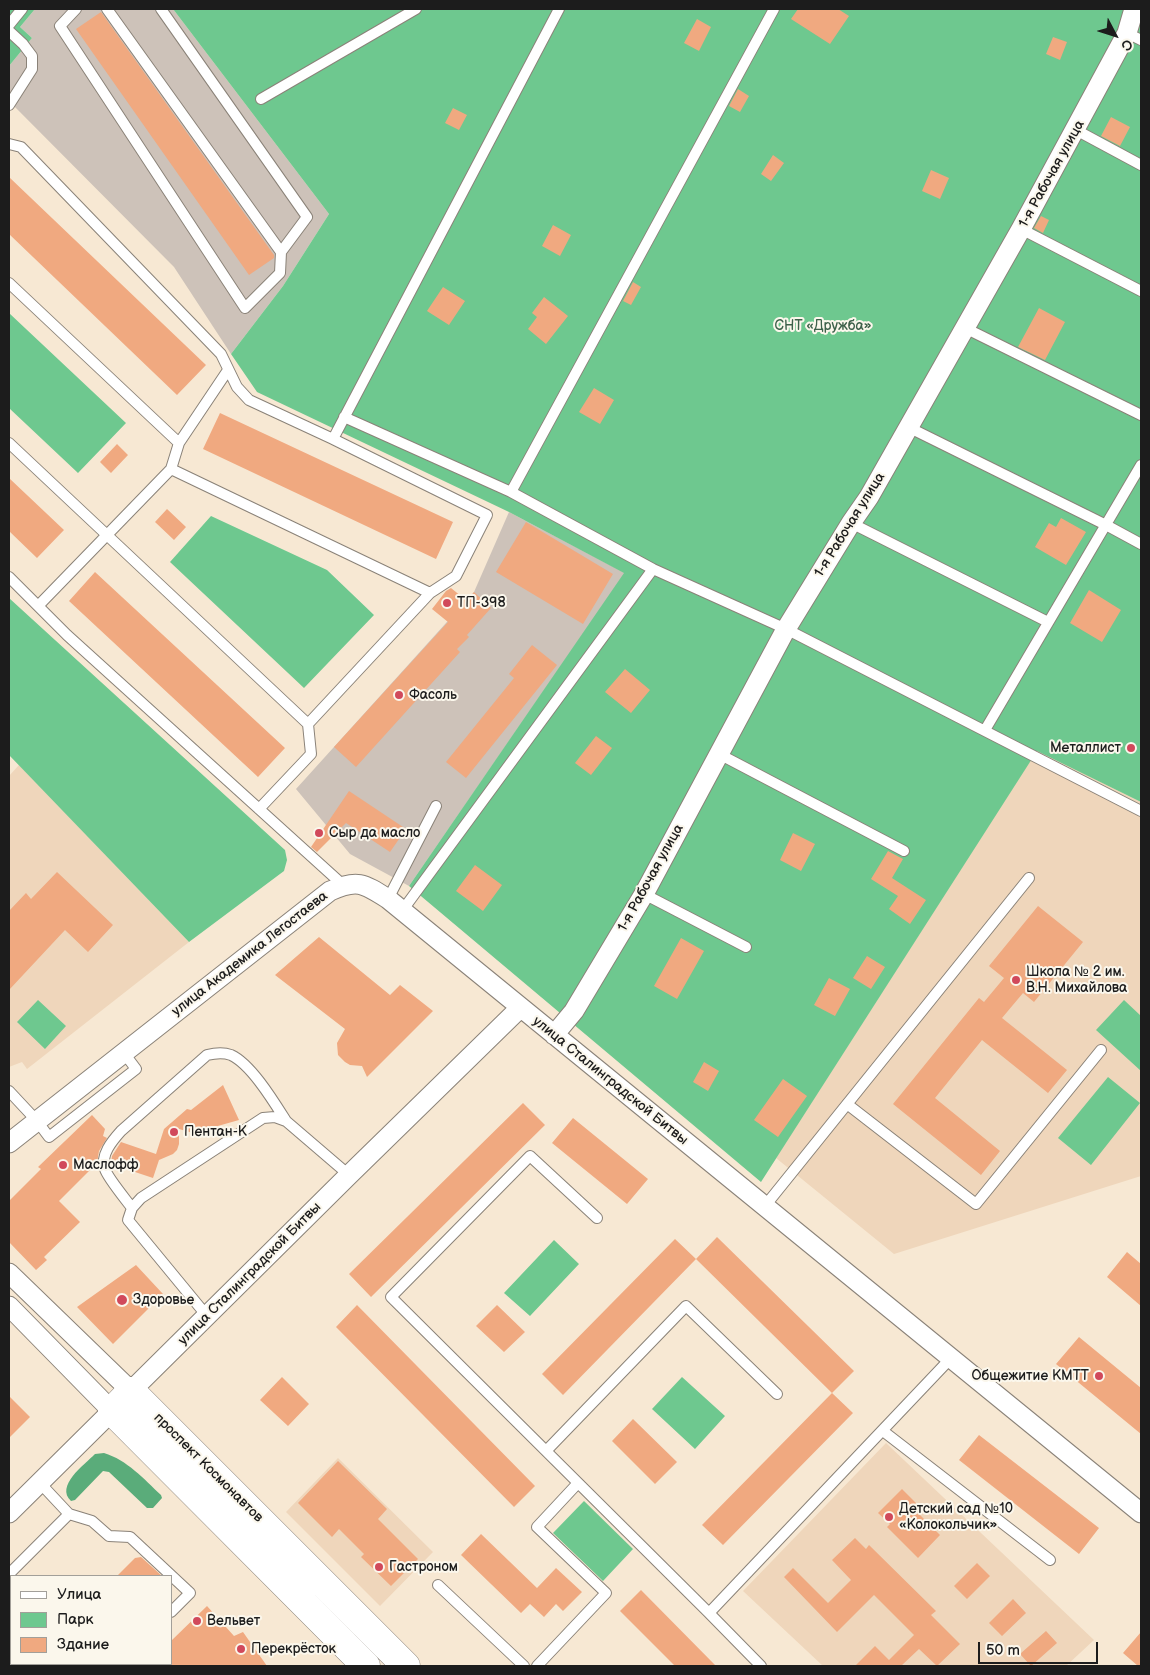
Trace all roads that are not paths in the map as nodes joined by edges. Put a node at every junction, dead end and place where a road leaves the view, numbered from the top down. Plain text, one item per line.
1 (22, 9) edge
2 (76, 9) edge
3 (107, 9) edge
4 (161, 9) edge
5 (416, 9) edge
6 (559, 9) edge
7 (774, 9) edge
8 (1134, 9) edge
9 (9, 25) edge
10 (9, 31) edge
11 (1134, 37) edge
12 (261, 99) dead end
13 (9, 105) edge
14 (1076, 130) junction
15 (9, 144) edge
16 (1141, 165) edge
17 (1021, 229) junction
18 (282, 252) junction
19 (9, 283) edge
20 (1141, 291) edge
21 (965, 328) junction
22 (228, 370) junction
23 (1141, 415) edge
24 (344, 416) junction
25 (908, 426) junction
26 (333, 439) junction
27 (179, 442) junction
28 (9, 443) edge
29 (1141, 464) edge
30 (171, 469) junction
31 (511, 492) junction
32 (851, 522) junction
33 (1106, 525) junction
34 (106, 535) junction
35 (1141, 544) edge
36 (653, 569) junction
37 (9, 577) edge
38 (430, 593) junction
39 (38, 606) junction
40 (1048, 622) junction
41 (786, 629) junction
42 (308, 724) junction
43 (985, 730) junction
44 (719, 754) junction
45 (436, 806) dead end
46 (259, 810) junction
47 (1141, 810) edge
48 (904, 851) dead end
49 (1029, 878) dead end
50 (344, 885) junction
51 (644, 894) junction
52 (395, 905) junction
53 (746, 947) dead end
54 (520, 1008) junction
55 (554, 1035) junction
56 (1101, 1050) dead end
57 (9, 1091) edge
58 (847, 1104) junction
59 (37, 1121) junction
60 (286, 1121) junction
61 (9, 1143) edge
62 (349, 1175) junction
63 (765, 1206) junction
64 (132, 1208) junction
65 (596, 1218) dead end
66 (9, 1273) edge
67 (9, 1306) edge
68 (207, 1316) junction
69 (951, 1358) junction
70 (131, 1391) junction
71 (777, 1394) dead end
72 (112, 1411) junction
73 (882, 1431) junction
74 (546, 1451) junction
75 (40, 1483) junction
76 (578, 1483) junction
77 (10, 1509) edge
78 (1141, 1513) edge
79 (69, 1514) junction
80 (1050, 1560) dead end
81 (9, 1574) edge
82 (171, 1575) edge
83 (172, 1576) edge
84 (438, 1585) dead end
85 (172, 1611) edge
86 (709, 1613) junction
87 (366, 1666) edge
88 (406, 1666) edge
89 (524, 1666) edge
90 (537, 1666) edge
91 (762, 1666) edge

1 - 9 lane
2 - 18 lane
3 - 18 lane
4 - 18 lane
5 - 12 lane
6 - 24 lane
7 - 31 lane
8 - 11 street, 1-я Рабочая улица
10 - 13 lane
11 - 14 street, 1-я Рабочая улица
14 - 16 lane
14 - 17 street, 1-я Рабочая улица
15 - 22 lane
17 - 20 lane
17 - 21 street, 1-я Рабочая улица
19 - 27 lane
21 - 23 lane
21 - 25 street, 1-я Рабочая улица
22 - 26 lane
22 - 27 lane
24 - 26 lane
24 - 31 lane
25 - 32 street, 1-я Рабочая улица
25 - 33 lane
26 - 38 lane
27 - 30 lane
28 - 34 lane
29 - 33 lane
30 - 34 lane
30 - 38 lane
31 - 36 lane
32 - 40 lane
32 - 41 street, 1-я Рабочая улица
33 - 35 lane
33 - 40 lane
34 - 39 lane
34 - 42 lane
36 - 41 lane
36 - 52 lane
37 - 39 lane
38 - 42 lane
39 - 46 lane
40 - 43 lane
41 - 43 lane
41 - 44 street, 1-я Рабочая улица
42 - 46 lane
43 - 47 lane
44 - 48 lane
44 - 51 street, 1-я Рабочая улица
45 - 52 lane
46 - 50 lane
49 - 58 lane
50 - 52 street, улица Академика Легостаева
50 - 59 street, улица Академика Легостаева
51 - 53 lane
51 - 55 street, 1-я Рабочая улица
52 - 54 street, улица Академика Легостаева
54 - 55 street, улица Сталинградской Битвы
54 - 62 street, улица Сталинградской Битвы
55 - 63 street, улица Сталинградской Битвы
56 - 58 lane
57 - 59 lane
58 - 63 lane
59 - 61 street, улица Академика Легостаева
60 - 62 lane
60 - 64 lane
60 - 64 lane
62 - 68 street, улица Сталинградской Битвы
63 - 69 street, улица Сталинградской Битвы
64 - 68 lane
65 - 74 lane
66 - 70 street, проспект Космонавтов
67 - 72 street, проспект Космонавтов
68 - 70 street, улица Сталинградской Битвы
69 - 73 lane
69 - 78 street, улица Сталинградской Битвы
70 - 72 street, улица Сталинградской Битвы
70 - 88 street, проспект Космонавтов
71 - 74 lane
72 - 75 street, улица Сталинградской Битвы
72 - 87 street, проспект Космонавтов
73 - 80 lane
73 - 86 lane
74 - 76 lane
75 - 77 street, улица Сталинградской Битвы
75 - 79 lane
76 - 86 lane
76 - 90 lane
79 - 81 lane
79 - 82 lane
83 - 85 lane
84 - 89 lane
86 - 91 lane

